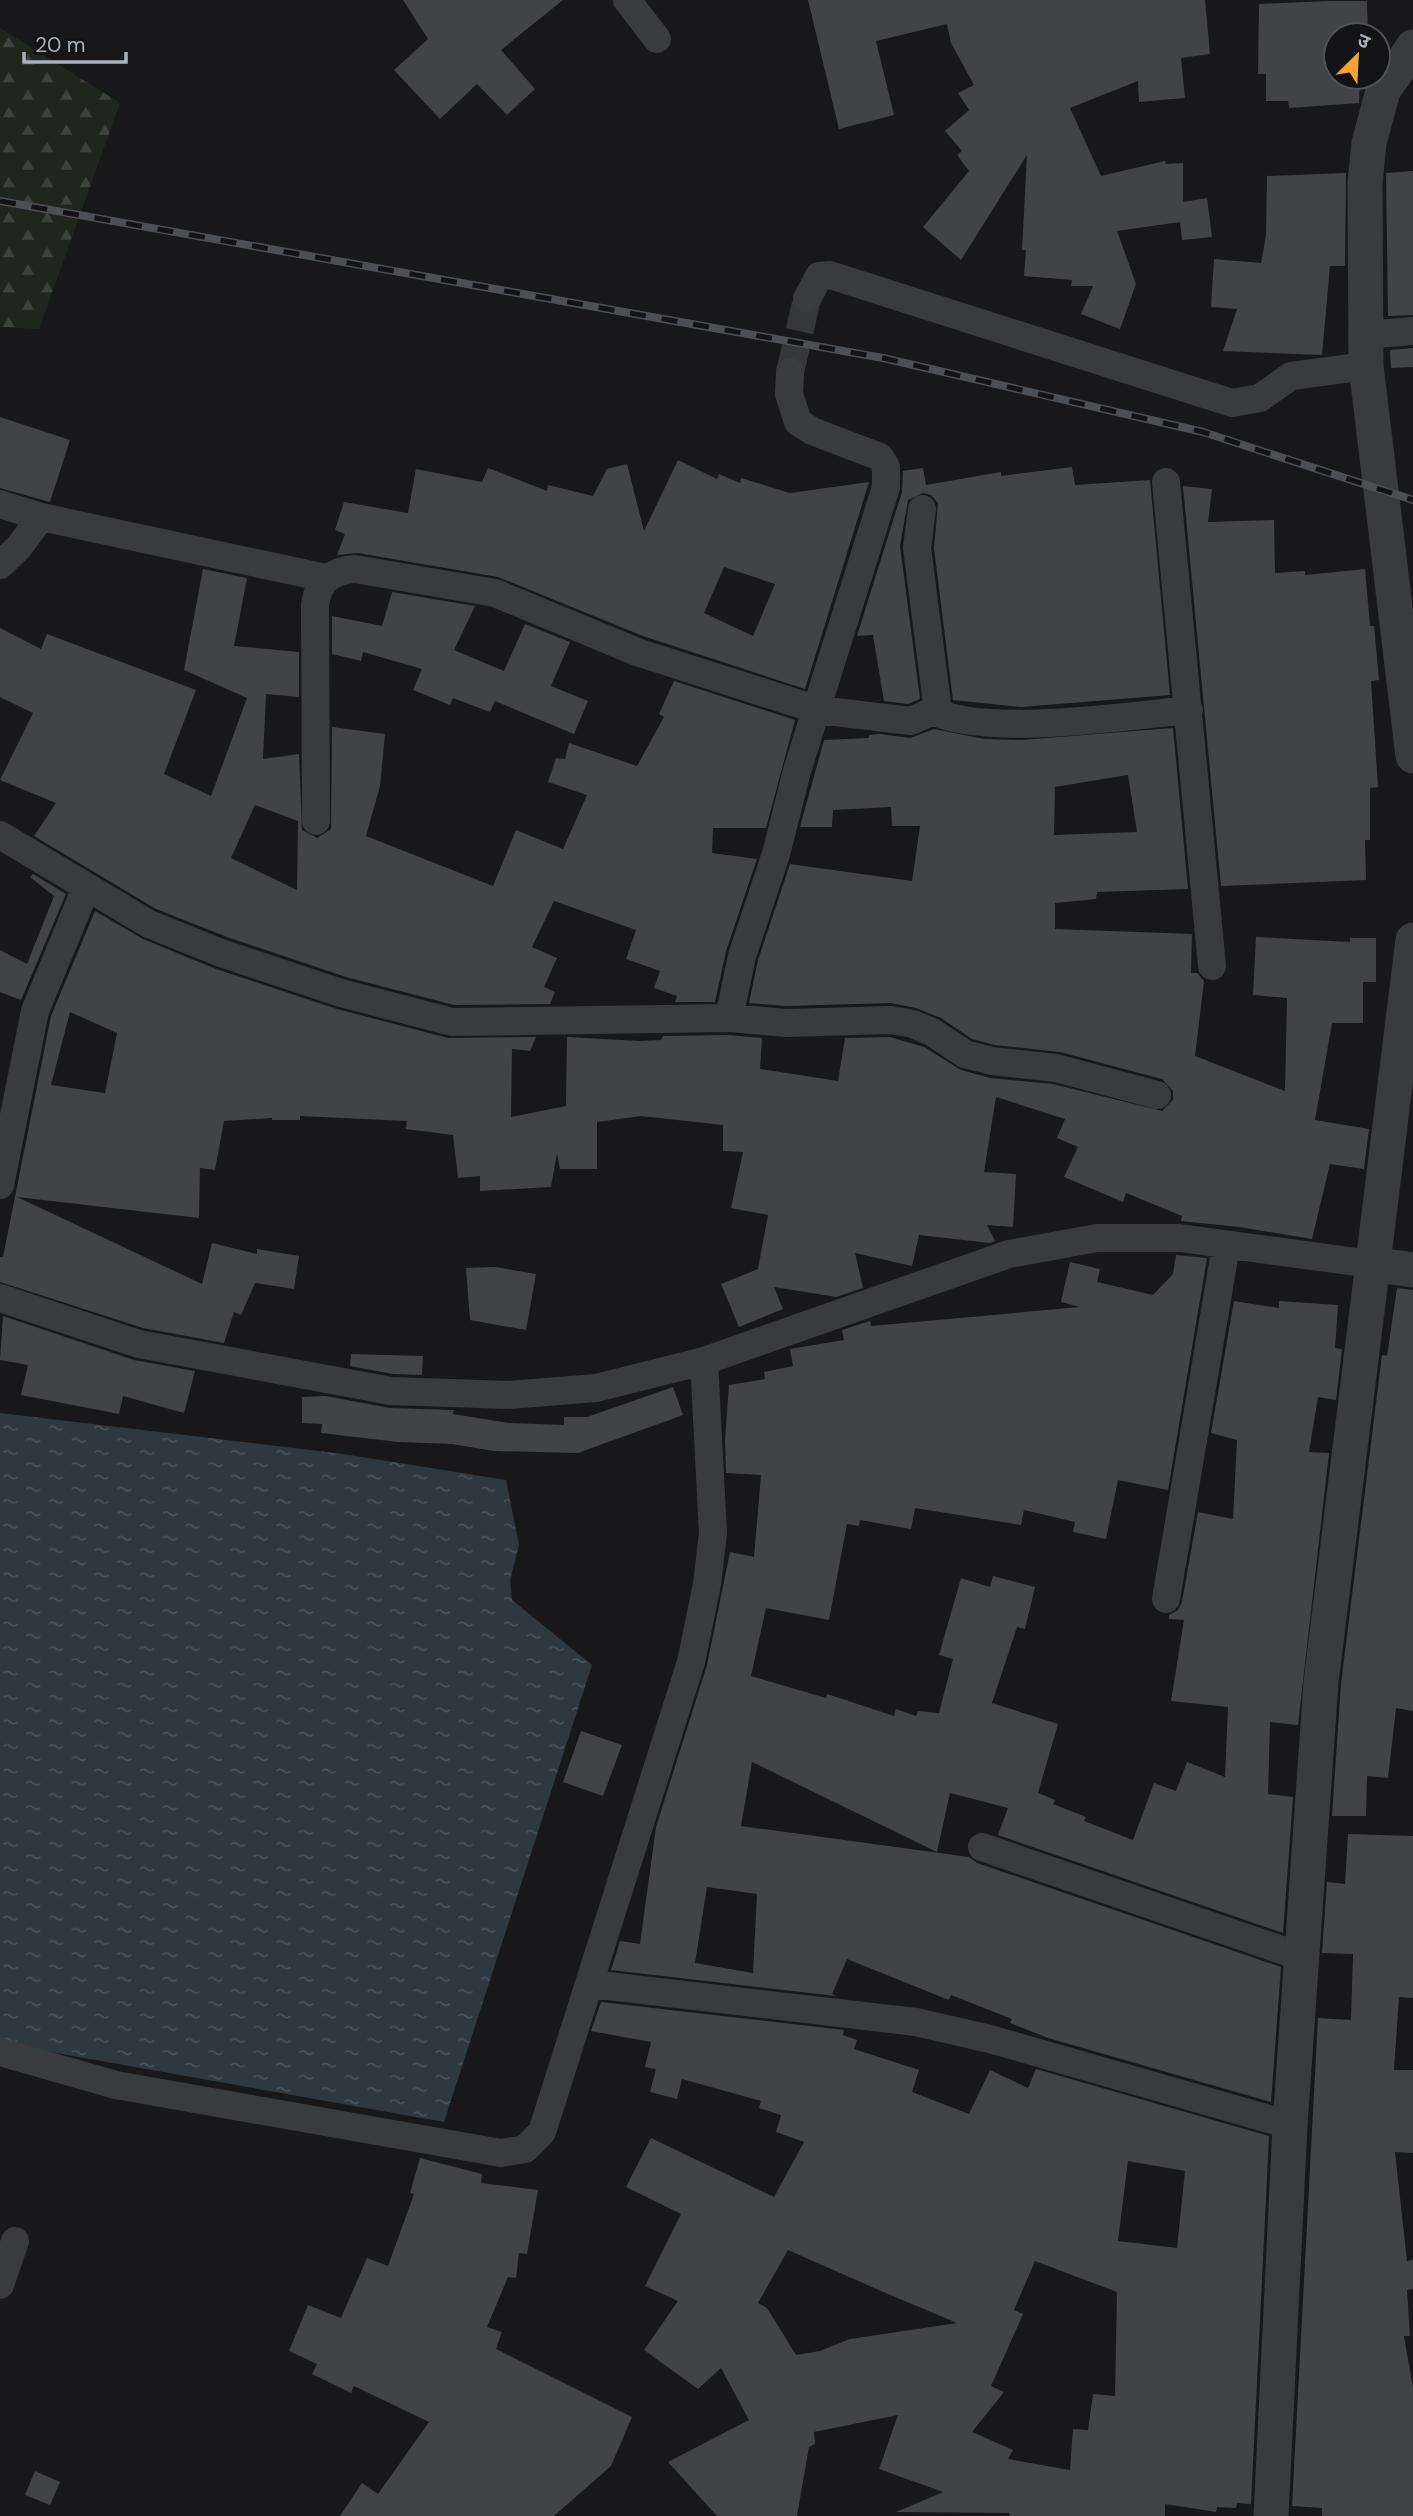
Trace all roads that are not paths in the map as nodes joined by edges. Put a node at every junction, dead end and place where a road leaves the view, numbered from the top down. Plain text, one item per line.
1 (627, 0) edge
2 (657, 39) dead end
3 (1413, 47) edge
4 (807, 299) tunnel mouth
5 (1413, 331) edge
6 (1365, 351) junction
7 (790, 372) tunnel mouth
8 (1166, 482) dead end
9 (0, 504) edge
10 (922, 509) dead end
11 (41, 517) junction
12 (0, 565) edge
13 (326, 578) junction
14 (818, 710) junction
15 (1189, 710) junction
16 (933, 711) junction
17 (1413, 757) edge
18 (316, 821) dead end
19 (0, 835) edge
20 (86, 888) junction
21 (1413, 940) edge
22 (1212, 966) dead end
23 (729, 1018) junction
24 (1157, 1095) dead end
25 (0, 1185) edge
26 (1226, 1246) junction
27 (1371, 1264) junction
28 (1413, 1270) edge
29 (0, 1298) edge
30 (704, 1361) junction
31 (1166, 1599) dead end
32 (982, 1847) dead end
33 (1302, 1957) junction
34 (591, 1984) junction
35 (0, 2052) edge
36 (1290, 2124) junction
37 (15, 2241) dead end
38 (0, 2285) edge
39 (1271, 2516) edge

1 - 2 street
3 - 6 street
4 - 6 street
5 - 6 street
6 - 17 street
7 - 14 street
8 - 15 street
9 - 11 street
10 - 16 street
11 - 12 street
11 - 13 street
13 - 14 street
13 - 18 street
14 - 16 street
14 - 23 street
15 - 16 street
15 - 22 street
19 - 20 street
20 - 23 street
20 - 25 street
21 - 27 street
23 - 24 street
26 - 27 street
26 - 30 street
26 - 31 street
27 - 28 street
27 - 33 street
29 - 30 street
30 - 34 street
32 - 33 street
33 - 36 street
34 - 35 street
34 - 36 street
36 - 39 street
37 - 38 street

